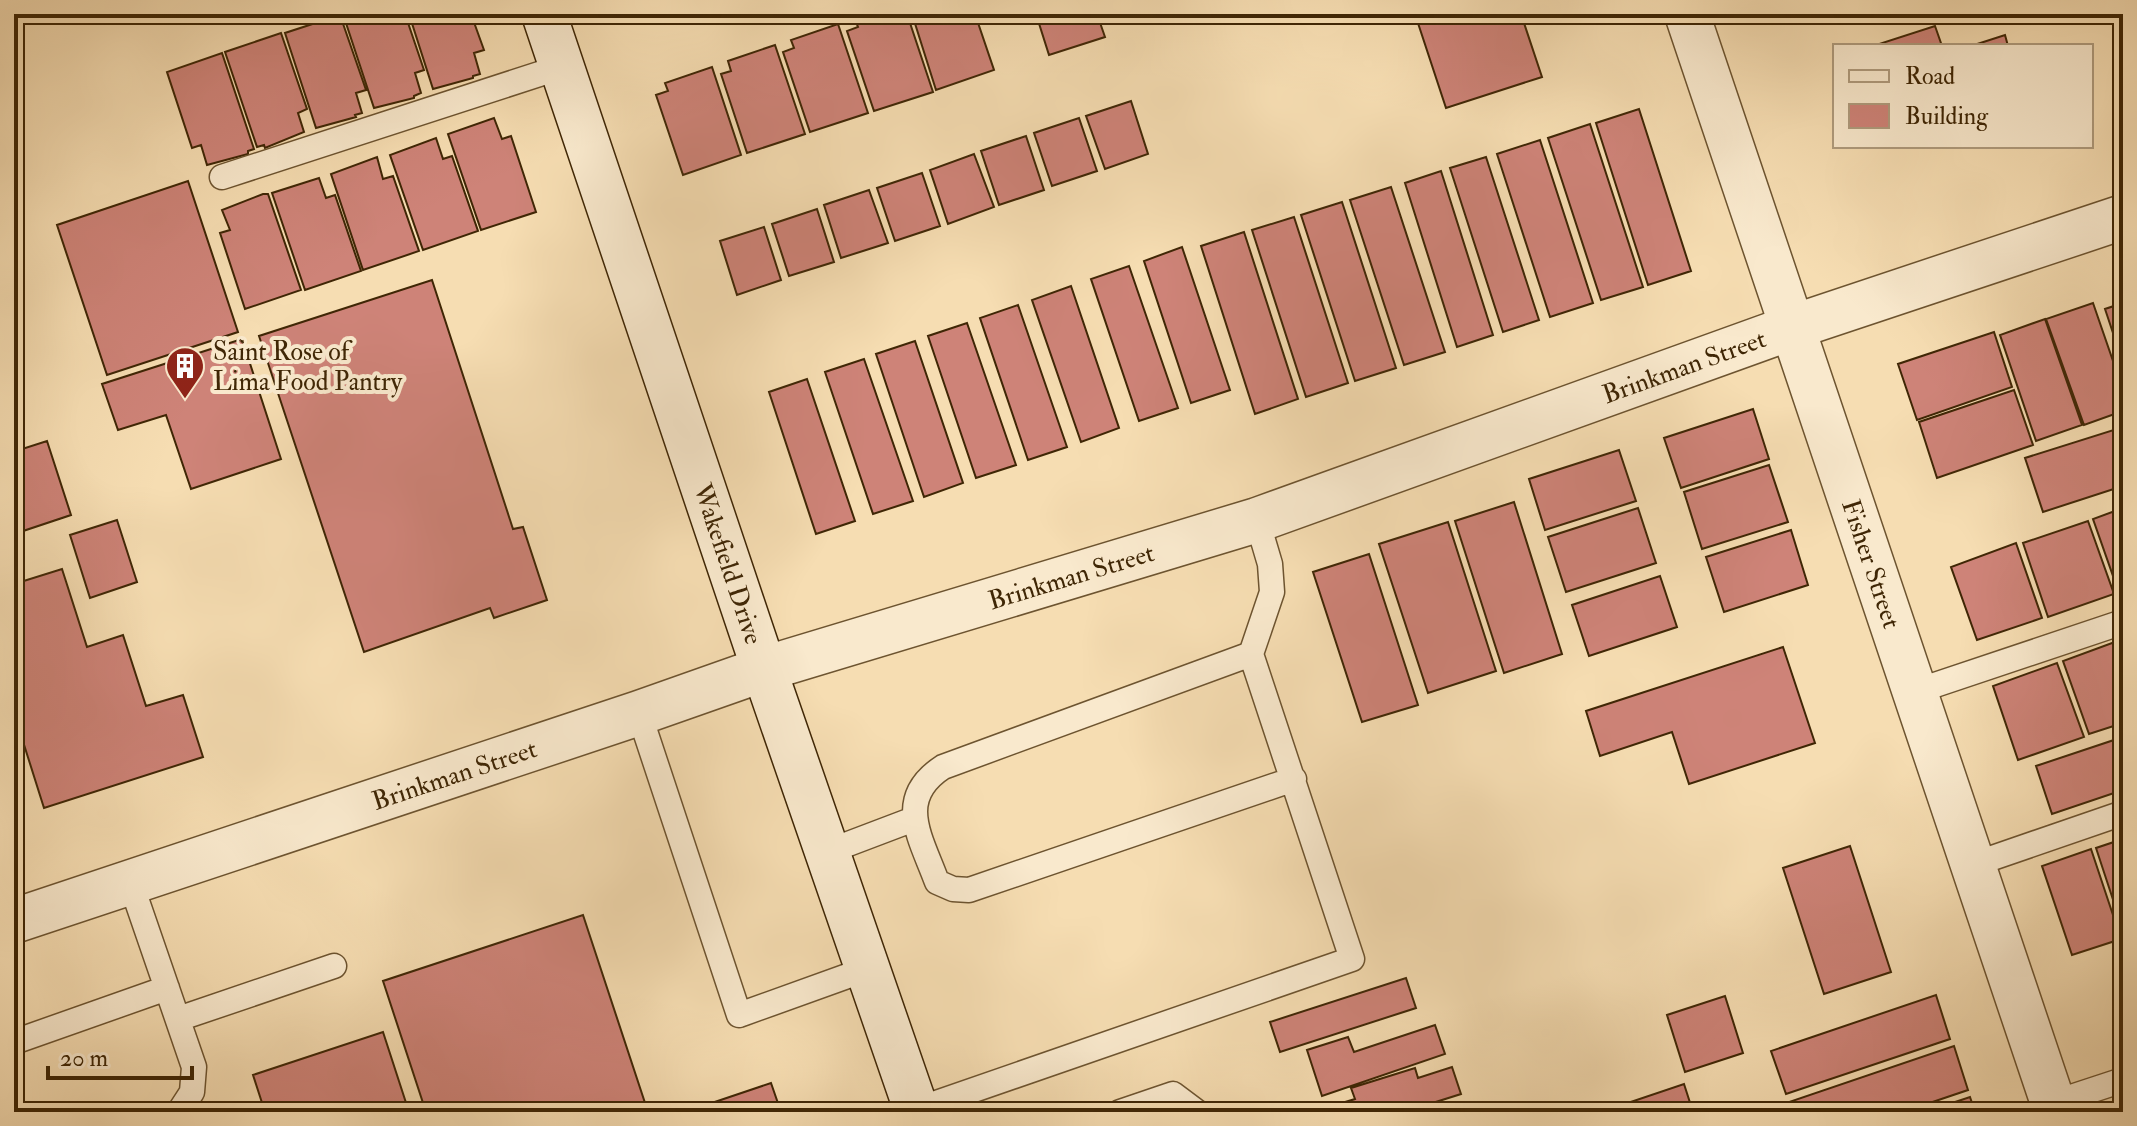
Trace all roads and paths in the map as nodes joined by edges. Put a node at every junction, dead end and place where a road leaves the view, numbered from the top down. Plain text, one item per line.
1 (544, 14) edge
2 (1687, 14) edge
3 (561, 67) junction
4 (222, 177) dead end
5 (2123, 217) edge
6 (1793, 327) junction
7 (1257, 520) junction
8 (2123, 622) edge
9 (1251, 654) junction
10 (764, 669) junction
11 (1914, 692) junction
12 (639, 713) junction
13 (1294, 779) junction
14 (2123, 813) edge
15 (914, 819) junction
16 (827, 852) junction
17 (1972, 865) junction
18 (130, 881) junction
19 (14, 921) edge
20 (334, 966) dead end
21 (867, 969) junction
22 (167, 988) junction
23 (178, 1019) junction
24 (14, 1042) edge
25 (2123, 1080) edge
26 (2055, 1107) edge
27 (917, 1111) edge
28 (179, 1112) edge
29 (1120, 1112) edge
30 (1197, 1112) edge

1 - 3 street, Wakefield Drive
2 - 6 street, Fisher Street
3 - 4 lane
3 - 10 street, Wakefield Drive
5 - 6 street, Brinkman Street
6 - 7 street, Brinkman Street
6 - 11 street, Fisher Street
7 - 9 lane
7 - 10 street, Brinkman Street
8 - 11 lane
9 - 13 lane
9 - 15 lane
10 - 12 street, Brinkman Street
10 - 16 street, Wakefield Drive
11 - 17 street, Fisher Street
12 - 18 street, Brinkman Street
12 - 21 lane
13 - 15 lane
13 - 27 lane
14 - 17 lane
15 - 16 lane
16 - 21 street, Wakefield Drive
17 - 26 street, Fisher Street
18 - 19 street, Brinkman Street
18 - 22 lane
20 - 23 lane
21 - 27 street, Wakefield Drive
22 - 23 lane
22 - 24 lane
23 - 28 lane
25 - 26 lane
29 - 30 lane

